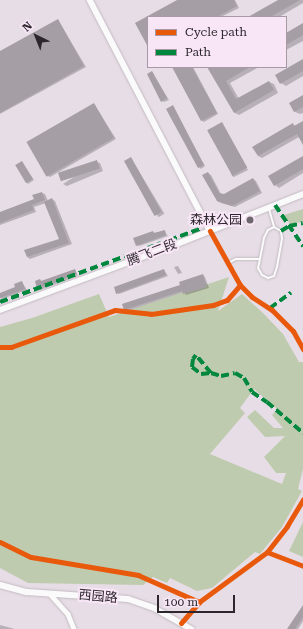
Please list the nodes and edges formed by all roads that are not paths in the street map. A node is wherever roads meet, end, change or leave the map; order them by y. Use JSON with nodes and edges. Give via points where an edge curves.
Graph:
{"nodes":[{"id":1,"x":90,"y":0,"type":"edge"},
{"id":2,"x":303,"y":194,"type":"edge"},
{"id":3,"x":268,"y":208,"type":"junction"},
{"id":4,"x":274,"y":227,"type":"junction"},
{"id":5,"x":210,"y":231,"type":"junction"},
{"id":6,"x":259,"y":259,"type":"junction"},
{"id":7,"x":228,"y":263,"type":"dead end"},
{"id":8,"x":0,"y":310,"type":"edge"},
{"id":9,"x":0,"y":585,"type":"edge"},
{"id":10,"x":50,"y":594,"type":"junction"},
{"id":11,"x":74,"y":629,"type":"edge"},
{"id":12,"x":191,"y":629,"type":"edge"}],
"edges":[{"from":1,"to":5,"type":"street"},
{"from":2,"to":3,"type":"street","name":"腾飞二段"},
{"from":3,"to":4,"type":"lane"},
{"from":3,"to":5,"type":"street","name":"腾飞二段"},
{"from":4,"to":6,"type":"lane","via":[[268,230],[264,238]]},
{"from":4,"to":6,"type":"lane","via":[[281,231],[282,239],[274,276],[262,276],[258,268]]},
{"from":5,"to":8,"type":"street","name":"腾飞二段"},
{"from":6,"to":7,"type":"lane","via":[[236,259]]},
{"from":9,"to":10,"type":"main road","name":"西园路","via":[[27,592]]},
{"from":10,"to":11,"type":"street","via":[[68,614]]},
{"from":10,"to":12,"type":"main road","name":"西园路","via":[[128,599],[154,608]]}]}
